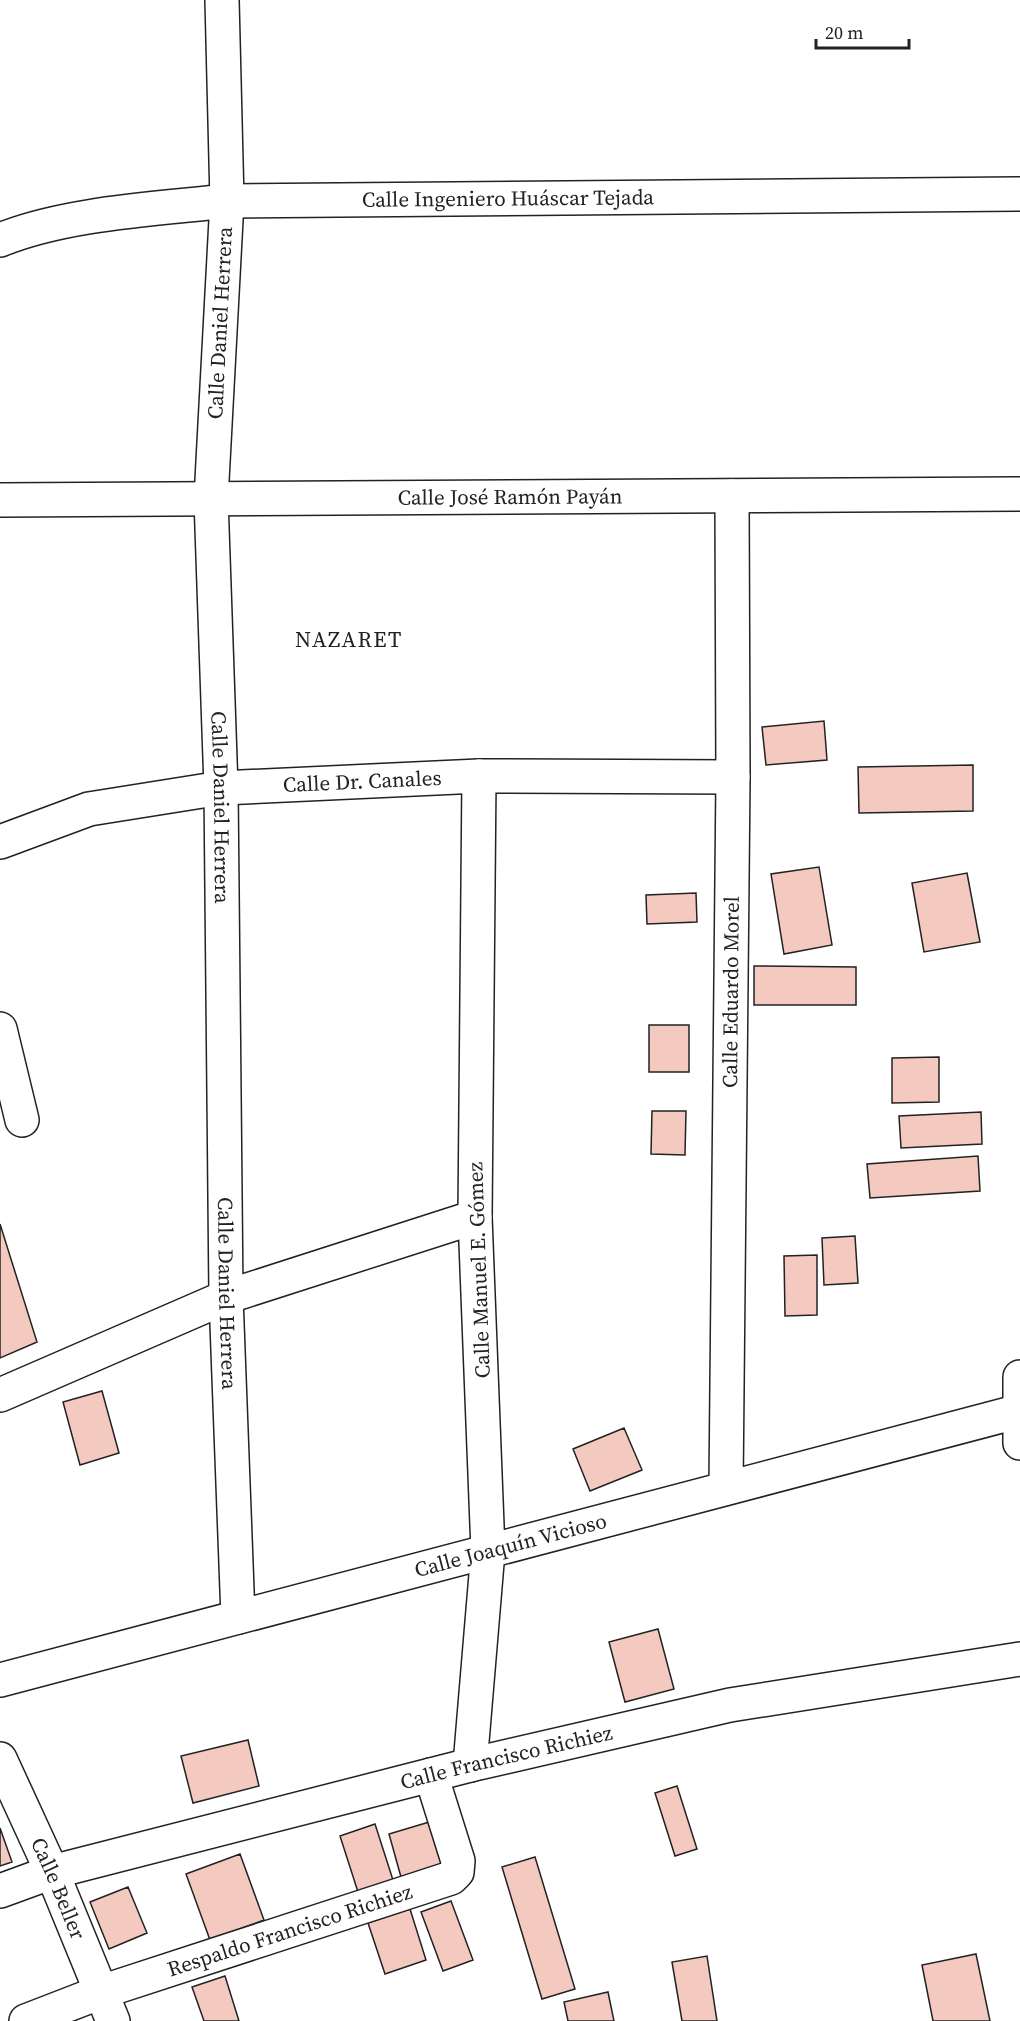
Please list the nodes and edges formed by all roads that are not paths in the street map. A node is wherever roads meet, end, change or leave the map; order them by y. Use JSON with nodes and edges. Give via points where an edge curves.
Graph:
{"nodes":[{"id":1,"x":222,"y":0,"type":"edge"},
{"id":2,"x":1020,"y":194,"type":"edge"},
{"id":3,"x":227,"y":201,"type":"junction"},
{"id":4,"x":0,"y":240,"type":"edge"},
{"id":5,"x":1020,"y":494,"type":"edge"},
{"id":6,"x":732,"y":496,"type":"junction"},
{"id":7,"x":211,"y":499,"type":"junction"},
{"id":8,"x":0,"y":500,"type":"edge"},
{"id":9,"x":479,"y":776,"type":"junction"},
{"id":10,"x":733,"y":777,"type":"junction"},
{"id":11,"x":221,"y":788,"type":"junction"},
{"id":12,"x":0,"y":842,"type":"edge"},
{"id":13,"x":0,"y":1029,"type":"edge"},
{"id":14,"x":22,"y":1120,"type":"dead end"},
{"id":15,"x":475,"y":1217,"type":"junction"},
{"id":16,"x":226,"y":1297,"type":"junction"},
{"id":17,"x":1020,"y":1377,"type":"edge"},
{"id":18,"x":0,"y":1395,"type":"edge"},
{"id":19,"x":1020,"y":1411,"type":"edge"},
{"id":20,"x":1020,"y":1443,"type":"edge"},
{"id":21,"x":726,"y":1488,"type":"junction"},
{"id":22,"x":489,"y":1551,"type":"junction"},
{"id":23,"x":238,"y":1617,"type":"junction"},
{"id":24,"x":1020,"y":1659,"type":"edge"},
{"id":25,"x":0,"y":1680,"type":"edge"},
{"id":26,"x":0,"y":1759,"type":"edge"},
{"id":27,"x":470,"y":1764,"type":"junction"},
{"id":28,"x":431,"y":1774,"type":"junction"},
{"id":29,"x":52,"y":1872,"type":"junction"},
{"id":30,"x":0,"y":1891,"type":"edge"},
{"id":31,"x":107,"y":2006,"type":"edge"},
{"id":32,"x":26,"y":2021,"type":"edge"}],
"edges":[{"from":1,"to":3,"type":"street","name":"Calle Daniel Herrera"},
{"from":2,"to":3,"type":"street","name":"Calle Ingeniero Huáscar Tejada"},
{"from":3,"to":4,"type":"street","name":"Calle Ingeniero Huáscar Tejada","via":[[24,230]]},
{"from":3,"to":7,"type":"street","name":"Calle Daniel Herrera"},
{"from":5,"to":6,"type":"street","name":"Calle José Ramón Payán"},
{"from":6,"to":7,"type":"street","name":"Calle José Ramón Payán"},
{"from":6,"to":10,"type":"street","name":"Calle Eduardo Morel"},
{"from":7,"to":8,"type":"street","name":"Calle José Ramón Payán"},
{"from":7,"to":11,"type":"street","name":"Calle Daniel Herrera"},
{"from":9,"to":10,"type":"street","name":"Calle Dr. Canales"},
{"from":9,"to":11,"type":"street","name":"Calle Dr. Canales"},
{"from":9,"to":15,"type":"street","name":"Calle Manuel E. Gómez"},
{"from":10,"to":21,"type":"street","name":"Calle Eduardo Morel"},
{"from":11,"to":12,"type":"street","name":"Calle Dr. Canales","via":[[89,809]]},
{"from":11,"to":16,"type":"street","name":"Calle Daniel Herrera"},
{"from":13,"to":14,"type":"street"},
{"from":15,"to":16,"type":"street"},
{"from":15,"to":22,"type":"street","name":"Calle Manuel E. Gómez"},
{"from":16,"to":18,"type":"street"},
{"from":16,"to":23,"type":"street","name":"Calle Daniel Herrera"},
{"from":17,"to":19,"type":"street"},
{"from":19,"to":20,"type":"street"},
{"from":19,"to":21,"type":"street","name":"Calle Joaquín Vicioso"},
{"from":21,"to":22,"type":"street","name":"Calle Joaquín Vicioso"},
{"from":22,"to":23,"type":"street","name":"Calle Joaquín Vicioso"},
{"from":22,"to":27,"type":"street","name":"Calle Manuel E. Gómez"},
{"from":23,"to":25,"type":"street","name":"Calle Joaquín Vicioso"},
{"from":24,"to":27,"type":"street","name":"Calle Francisco Richiez","via":[[730,1705]]},
{"from":26,"to":29,"type":"street","name":"Calle Beller"},
{"from":27,"to":28,"type":"street","name":"Calle Francisco Richiez"},
{"from":28,"to":29,"type":"street","name":"Calle Francisco Richiez"},
{"from":28,"to":31,"type":"street","name":"Respaldo Francisco Richiez","via":[[458,1861],[457,1872],[451,1878]]},
{"from":29,"to":30,"type":"street","name":"Calle Francisco Richiez"},
{"from":29,"to":31,"type":"street","name":"Calle Beller"},
{"from":31,"to":32,"type":"street","name":"Respaldo Francisco Richiez"}]}
